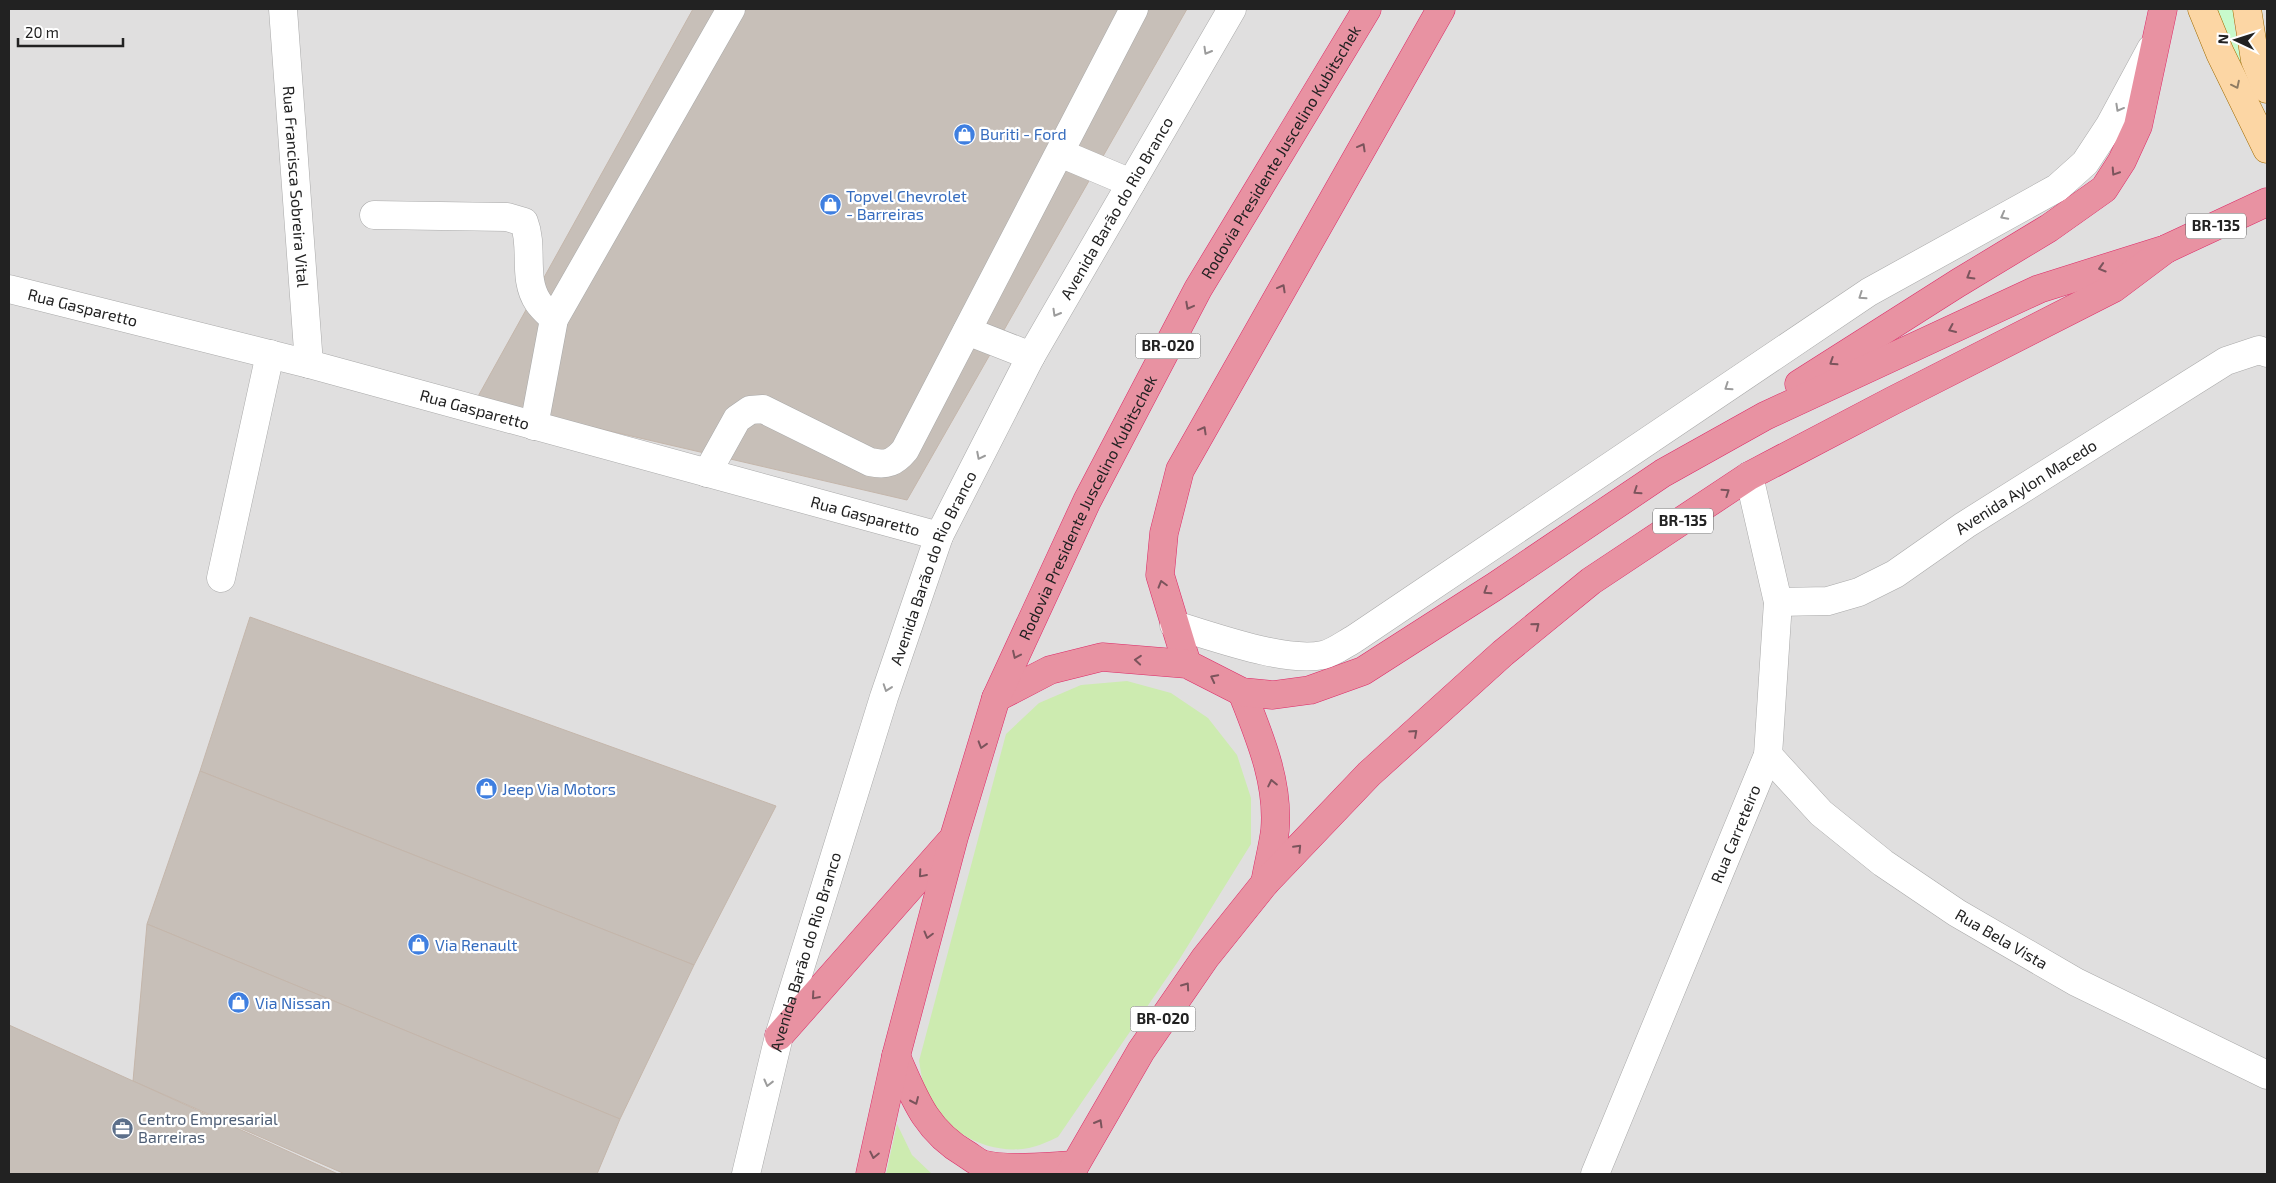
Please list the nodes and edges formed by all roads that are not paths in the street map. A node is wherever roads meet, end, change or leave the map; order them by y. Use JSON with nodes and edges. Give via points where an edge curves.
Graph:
{"nodes":[{"id":1,"x":283,"y":9,"type":"edge"},
{"id":2,"x":731,"y":9,"type":"edge"},
{"id":3,"x":1134,"y":9,"type":"edge"},
{"id":4,"x":1232,"y":9,"type":"edge"},
{"id":5,"x":1367,"y":9,"type":"edge"},
{"id":6,"x":1441,"y":9,"type":"edge"},
{"id":7,"x":2202,"y":9,"type":"edge"},
{"id":8,"x":2247,"y":9,"type":"edge"},
{"id":9,"x":2161,"y":22,"type":"edge"},
{"id":10,"x":2267,"y":89,"type":"edge"},
{"id":11,"x":2267,"y":149,"type":"edge"},
{"id":12,"x":1060,"y":153,"type":"junction"},
{"id":13,"x":1131,"y":184,"type":"junction"},
{"id":14,"x":2266,"y":202,"type":"edge"},
{"id":15,"x":374,"y":215,"type":"dead end"},
{"id":16,"x":2166,"y":249,"type":"junction"},
{"id":17,"x":9,"y":289,"type":"edge"},
{"id":18,"x":554,"y":319,"type":"junction"},
{"id":19,"x":967,"y":331,"type":"junction"},
{"id":20,"x":2267,"y":353,"type":"edge"},
{"id":21,"x":270,"y":354,"type":"junction"},
{"id":22,"x":1031,"y":356,"type":"junction"},
{"id":23,"x":310,"y":364,"type":"junction"},
{"id":24,"x":534,"y":426,"type":"junction"},
{"id":25,"x":707,"y":473,"type":"junction"},
{"id":26,"x":1663,"y":473,"type":"junction"},
{"id":27,"x":1749,"y":476,"type":"junction"},
{"id":28,"x":940,"y":536,"type":"junction"},
{"id":29,"x":221,"y":578,"type":"dead end"},
{"id":30,"x":1778,"y":602,"type":"junction"},
{"id":31,"x":1174,"y":625,"type":"junction"},
{"id":32,"x":1187,"y":664,"type":"junction"},
{"id":33,"x":1242,"y":692,"type":"junction"},
{"id":34,"x":996,"y":698,"type":"junction"},
{"id":35,"x":1768,"y":755,"type":"junction"},
{"id":36,"x":954,"y":837,"type":"junction"},
{"id":37,"x":1265,"y":883,"type":"junction"},
{"id":38,"x":779,"y":1036,"type":"junction"},
{"id":39,"x":896,"y":1056,"type":"junction"},
{"id":40,"x":2267,"y":1075,"type":"edge"},
{"id":41,"x":1073,"y":1170,"type":"edge"},
{"id":42,"x":746,"y":1174,"type":"edge"},
{"id":43,"x":870,"y":1174,"type":"edge"},
{"id":44,"x":1597,"y":1174,"type":"edge"}],
"edges":[{"from":1,"to":23,"type":"street","name":"Rua Francisca Sobreira Vital"},
{"from":2,"to":18,"type":"street"},
{"from":3,"to":12,"type":"street"},
{"from":4,"to":13,"type":"street","name":"Avenida Barão do Rio Branco","one_way":true},
{"from":5,"to":34,"type":"highway","name":"Rodovia Presidente Juscelino Kubitschek","number":"BR-020","one_way":true,"via":[[1198,289],[1087,501]]},
{"from":31,"to":6,"type":"highway","one_way":true,"via":[[1160,575],[1164,533],[1180,470]]},
{"from":7,"to":11,"type":"main road","one_way":true},
{"from":8,"to":10,"type":"main road","via":[[2254,60]]},
{"from":9,"to":26,"type":"highway","one_way":true,"via":[[2138,126],[2122,161],[2104,189],[2050,228],[1857,347]]},
{"from":9,"to":31,"type":"street","one_way":true,"via":[[2110,125],[2085,163],[2057,188],[1869,292],[1354,639],[1324,655],[1293,656]]},
{"from":12,"to":13,"type":"street"},
{"from":12,"to":19,"type":"street"},
{"from":13,"to":22,"type":"street","name":"Avenida Barão do Rio Branco","one_way":true},
{"from":14,"to":16,"type":"highway","number":"BR-135"},
{"from":15,"to":18,"type":"street","via":[[507,217],[524,222],[528,233],[530,284],[538,302]]},
{"from":16,"to":26,"type":"highway","number":"BR-135","one_way":true,"via":[[2102,267],[2031,293],[1765,416]]},
{"from":16,"to":27,"type":"highway","number":"BR-135","via":[[2114,288]]},
{"from":17,"to":21,"type":"street","name":"Rua Gasparetto"},
{"from":18,"to":24,"type":"street"},
{"from":19,"to":22,"type":"street"},
{"from":19,"to":25,"type":"street","via":[[906,450],[895,462],[881,465],[870,462],[763,409],[750,410],[737,419]]},
{"from":20,"to":30,"type":"street","name":"Avenida Aylon Macedo","via":[[2259,350],[2226,361],[1965,525],[1895,574],[1858,592],[1828,601]]},
{"from":21,"to":23,"type":"street","name":"Rua Gasparetto"},
{"from":21,"to":29,"type":"street"},
{"from":22,"to":28,"type":"street","name":"Avenida Barão do Rio Branco","one_way":true},
{"from":23,"to":24,"type":"street","name":"Rua Gasparetto"},
{"from":24,"to":25,"type":"street","name":"Rua Gasparetto"},
{"from":25,"to":28,"type":"street","name":"Rua Gasparetto"},
{"from":26,"to":33,"type":"highway","number":"BR-135","one_way":true,"via":[[1362,671],[1310,690],[1273,696]]},
{"from":27,"to":30,"type":"street","name":"Rua Carreteiro"},
{"from":37,"to":27,"type":"highway","number":"BR-135","one_way":true,"via":[[1369,774],[1503,653],[1591,581]]},
{"from":28,"to":38,"type":"street","name":"Avenida Barão do Rio Branco","one_way":true,"via":[[884,697]]},
{"from":30,"to":35,"type":"street","name":"Rua Carreteiro"},
{"from":31,"to":32,"type":"highway"},
{"from":33,"to":32,"type":"highway","one_way":true},
{"from":32,"to":34,"type":"highway","one_way":true,"via":[[1102,657],[1050,670]]},
{"from":37,"to":33,"type":"highway","number":"BR-020","one_way":true,"via":[[1275,829],[1274,786]]},
{"from":34,"to":36,"type":"highway","number":"BR-020","one_way":true},
{"from":35,"to":40,"type":"street","name":"Rua Bela Vista","via":[[1821,813],[1883,863],[1958,913],[2076,982]]},
{"from":35,"to":44,"type":"street","name":"Rua Carreteiro"},
{"from":36,"to":38,"type":"highway","one_way":true},
{"from":36,"to":39,"type":"highway","number":"BR-020","one_way":true},
{"from":41,"to":37,"type":"highway","number":"BR-020","one_way":true,"via":[[1141,1051],[1206,958]]},
{"from":38,"to":42,"type":"street","name":"Avenida Barão do Rio Branco","one_way":true},
{"from":39,"to":41,"type":"highway","one_way":true,"via":[[918,1108],[937,1133],[957,1149],[982,1164]]},
{"from":39,"to":43,"type":"highway","number":"BR-020","one_way":true}]}
